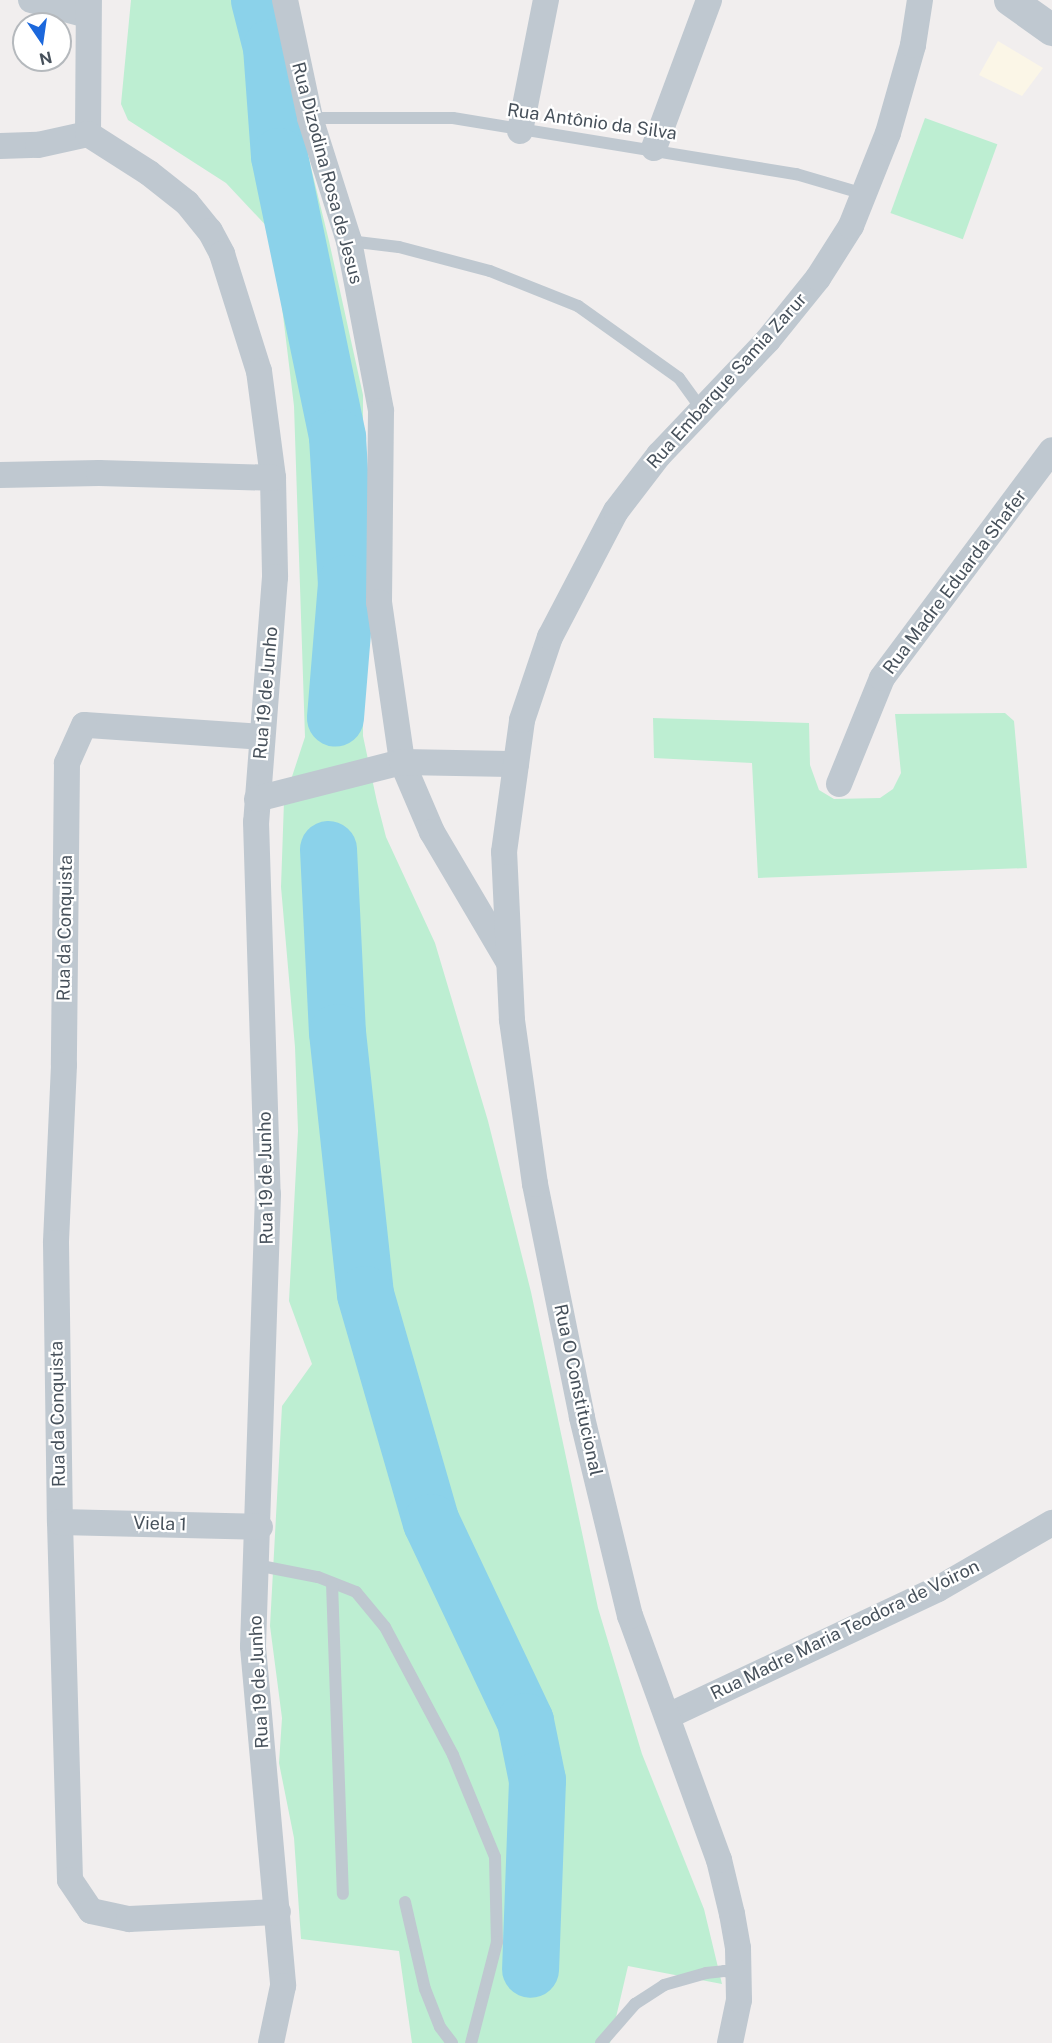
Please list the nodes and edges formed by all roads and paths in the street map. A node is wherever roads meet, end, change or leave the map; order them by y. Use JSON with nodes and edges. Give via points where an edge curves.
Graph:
{"nodes":[{"id":1,"x":31,"y":0,"type":"edge"},
{"id":2,"x":285,"y":0,"type":"edge"},
{"id":3,"x":546,"y":0,"type":"edge"},
{"id":4,"x":709,"y":0,"type":"edge"},
{"id":5,"x":920,"y":0,"type":"edge"},
{"id":6,"x":1010,"y":0,"type":"edge"},
{"id":7,"x":88,"y":7,"type":"edge"},
{"id":8,"x":1052,"y":30,"type":"edge"},
{"id":9,"x":310,"y":118,"type":"junction"},
{"id":10,"x":520,"y":131,"type":"junction"},
{"id":11,"x":88,"y":134,"type":"junction"},
{"id":12,"x":0,"y":146,"type":"edge"},
{"id":13,"x":654,"y":148,"type":"junction"},
{"id":14,"x":864,"y":194,"type":"junction"},
{"id":15,"x":349,"y":241,"type":"junction"},
{"id":16,"x":703,"y":411,"type":"junction"},
{"id":17,"x":1052,"y":450,"type":"edge"},
{"id":18,"x":0,"y":475,"type":"edge"},
{"id":19,"x":273,"y":478,"type":"junction"},
{"id":20,"x":522,"y":720,"type":"joint"},
{"id":21,"x":261,"y":737,"type":"junction"},
{"id":22,"x":402,"y":762,"type":"junction"},
{"id":23,"x":516,"y":764,"type":"junction"},
{"id":24,"x":838,"y":784,"type":"dead end"},
{"id":25,"x":258,"y":799,"type":"junction"},
{"id":26,"x":509,"y":964,"type":"junction"},
{"id":27,"x":60,"y":1522,"type":"junction"},
{"id":28,"x":1052,"y":1524,"type":"edge"},
{"id":29,"x":260,"y":1527,"type":"junction"},
{"id":30,"x":256,"y":1565,"type":"junction"},
{"id":31,"x":332,"y":1583,"type":"junction"},
{"id":32,"x":668,"y":1716,"type":"junction"},
{"id":33,"x":343,"y":1894,"type":"dead end"},
{"id":34,"x":405,"y":1902,"type":"dead end"},
{"id":35,"x":278,"y":1912,"type":"junction"},
{"id":36,"x":738,"y":1974,"type":"junction"},
{"id":37,"x":271,"y":2043,"type":"edge"},
{"id":38,"x":452,"y":2043,"type":"edge"},
{"id":39,"x":471,"y":2043,"type":"edge"},
{"id":40,"x":601,"y":2043,"type":"edge"},
{"id":41,"x":730,"y":2043,"type":"edge"}],
"edges":[{"from":1,"to":7,"type":"street"},
{"from":2,"to":9,"type":"street","name":"Rua Dizodina Rosa de Jesus"},
{"from":3,"to":10,"type":"street"},
{"from":4,"to":13,"type":"street"},
{"from":5,"to":14,"type":"street","name":"Rua Embarque Samia Zarur","via":[[913,45],[888,133]]},
{"from":6,"to":8,"type":"street"},
{"from":7,"to":11,"type":"street"},
{"from":9,"to":10,"type":"lane","name":"Rua Antônio da Silva","via":[[453,118]]},
{"from":9,"to":15,"type":"street","name":"Rua Dizodina Rosa de Jesus"},
{"from":10,"to":13,"type":"lane","name":"Rua Antônio da Silva"},
{"from":11,"to":12,"type":"street","via":[[38,144]]},
{"from":11,"to":19,"type":"street","name":"Rua 19 de Junho","via":[[187,203],[210,231],[234,282],[259,370]]},
{"from":13,"to":14,"type":"lane","name":"Rua Antônio da Silva","via":[[796,174]]},
{"from":14,"to":16,"type":"street","name":"Rua Embarque Samia Zarur","via":[[851,226],[818,278]]},
{"from":15,"to":16,"type":"lane","via":[[399,247],[490,271],[578,306],[679,378]]},
{"from":15,"to":22,"type":"street","name":"Rua Dizodina Rosa de Jesus","via":[[381,411],[380,602]]},
{"from":16,"to":20,"type":"street","name":"Rua Embarque Samia Zarur","via":[[659,455],[616,511],[550,637]]},
{"from":17,"to":24,"type":"street","name":"Rua Madre Eduarda Shafer","via":[[882,678]]},
{"from":18,"to":19,"type":"street","via":[[99,473]]},
{"from":19,"to":21,"type":"street","name":"Rua 19 de Junho","via":[[275,578]]},
{"from":20,"to":23,"type":"street","name":"Rua O Constitucional"},
{"from":21,"to":25,"type":"street","name":"Rua 19 de Junho"},
{"from":21,"to":27,"type":"street","name":"Rua da Conquista","via":[[84,725],[67,763],[64,1065],[56,1243]]},
{"from":22,"to":23,"type":"street"},
{"from":22,"to":25,"type":"street"},
{"from":22,"to":26,"type":"street","name":"Rua Dizodina Rosa de Jesus","via":[[432,832]]},
{"from":23,"to":26,"type":"street","name":"Rua O Constitucional","via":[[504,852]]},
{"from":25,"to":29,"type":"street","name":"Rua 19 de Junho","via":[[256,903],[268,1194]]},
{"from":26,"to":32,"type":"street","name":"Rua O Constitucional","via":[[512,1020],[535,1184],[582,1417],[630,1616]]},
{"from":27,"to":29,"type":"street","name":"Viela 1"},
{"from":27,"to":35,"type":"street","name":"Rua da Conquista","via":[[70,1880],[91,1911],[129,1919]]},
{"from":28,"to":32,"type":"street","name":"Rua Madre Maria Teodora de Voiron","via":[[938,1589]]},
{"from":29,"to":30,"type":"street","name":"Rua 19 de Junho"},
{"from":30,"to":31,"type":"lane"},
{"from":30,"to":35,"type":"street","name":"Rua 19 de Junho","via":[[253,1647]]},
{"from":31,"to":33,"type":"lane"},
{"from":31,"to":39,"type":"lane","via":[[356,1592],[386,1627],[453,1755],[495,1857],[497,1942]]},
{"from":32,"to":36,"type":"street","name":"Rua O Constitucional","via":[[719,1860],[738,1948]]},
{"from":34,"to":38,"type":"lane","via":[[425,1989],[440,2027]]},
{"from":35,"to":37,"type":"street","name":"Rua 19 de Junho","via":[[283,1986]]},
{"from":36,"to":40,"type":"lane","via":[[706,1973],[664,1985],[635,2004]]},
{"from":36,"to":41,"type":"street","name":"Rua O Constitucional","via":[[739,2000]]}]}
